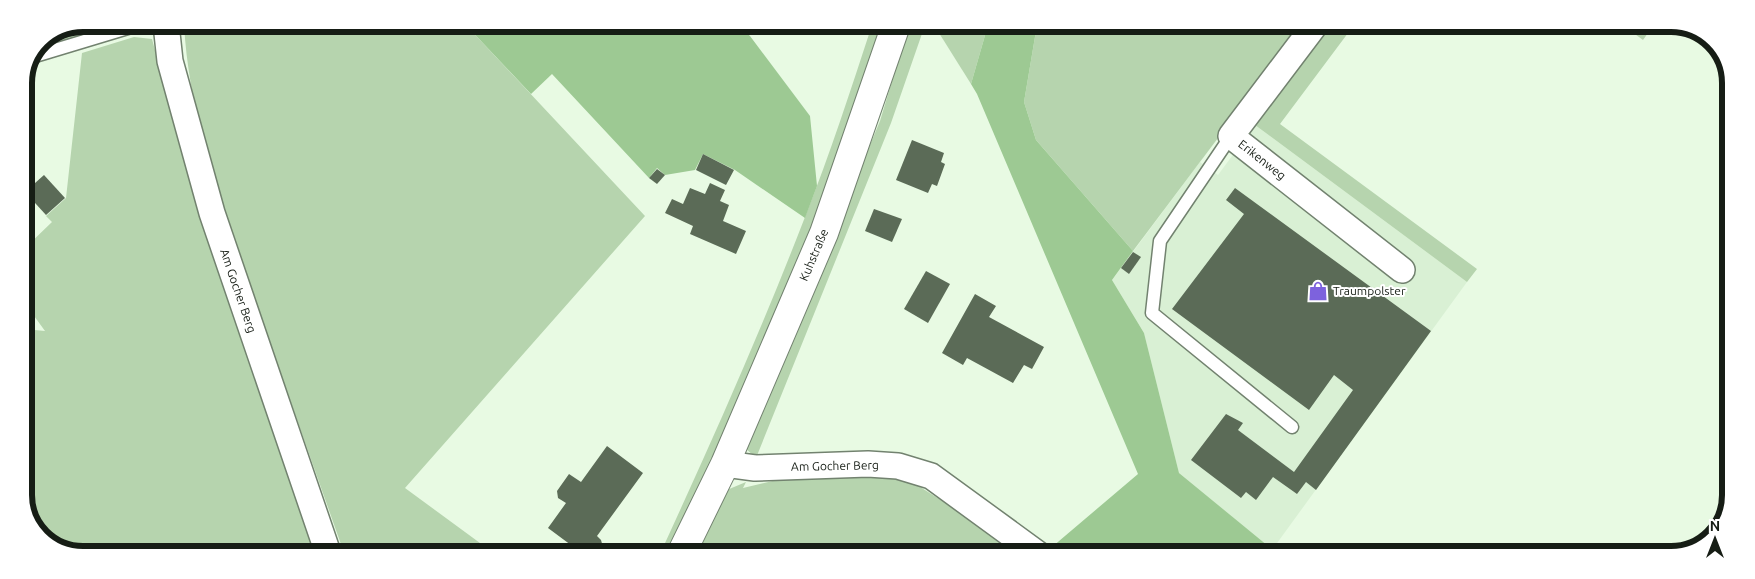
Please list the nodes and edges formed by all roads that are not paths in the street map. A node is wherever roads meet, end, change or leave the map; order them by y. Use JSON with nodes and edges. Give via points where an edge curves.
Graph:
{"nodes":[{"id":1,"x":114,"y":32,"type":"edge"},
{"id":2,"x":167,"y":32,"type":"edge"},
{"id":3,"x":894,"y":32,"type":"edge"},
{"id":4,"x":1310,"y":32,"type":"edge"},
{"id":5,"x":42,"y":54,"type":"edge"},
{"id":6,"x":1231,"y":136,"type":"junction"},
{"id":7,"x":1402,"y":270,"type":"dead end"},
{"id":8,"x":1292,"y":427,"type":"dead end"},
{"id":9,"x":721,"y":472,"type":"junction"},
{"id":10,"x":325,"y":546,"type":"edge"},
{"id":11,"x":684,"y":546,"type":"edge"},
{"id":12,"x":1027,"y":546,"type":"edge"}],
"edges":[{"from":1,"to":5,"type":"lane"},
{"from":2,"to":10,"type":"street","name":"Am Gocher Berg","via":[[170,62],[212,213]]},
{"from":3,"to":9,"type":"street","name":"Kuhstraße","via":[[824,233]]},
{"from":4,"to":6,"type":"street","name":"Erikenweg"},
{"from":6,"to":7,"type":"street","name":"Erikenweg"},
{"from":6,"to":8,"type":"lane","via":[[1160,241],[1152,313]]},
{"from":9,"to":11,"type":"street","name":"Kuhstraße"},
{"from":9,"to":12,"type":"street","name":"Am Gocher Berg","via":[[868,464],[898,466],[931,476]]}]}
